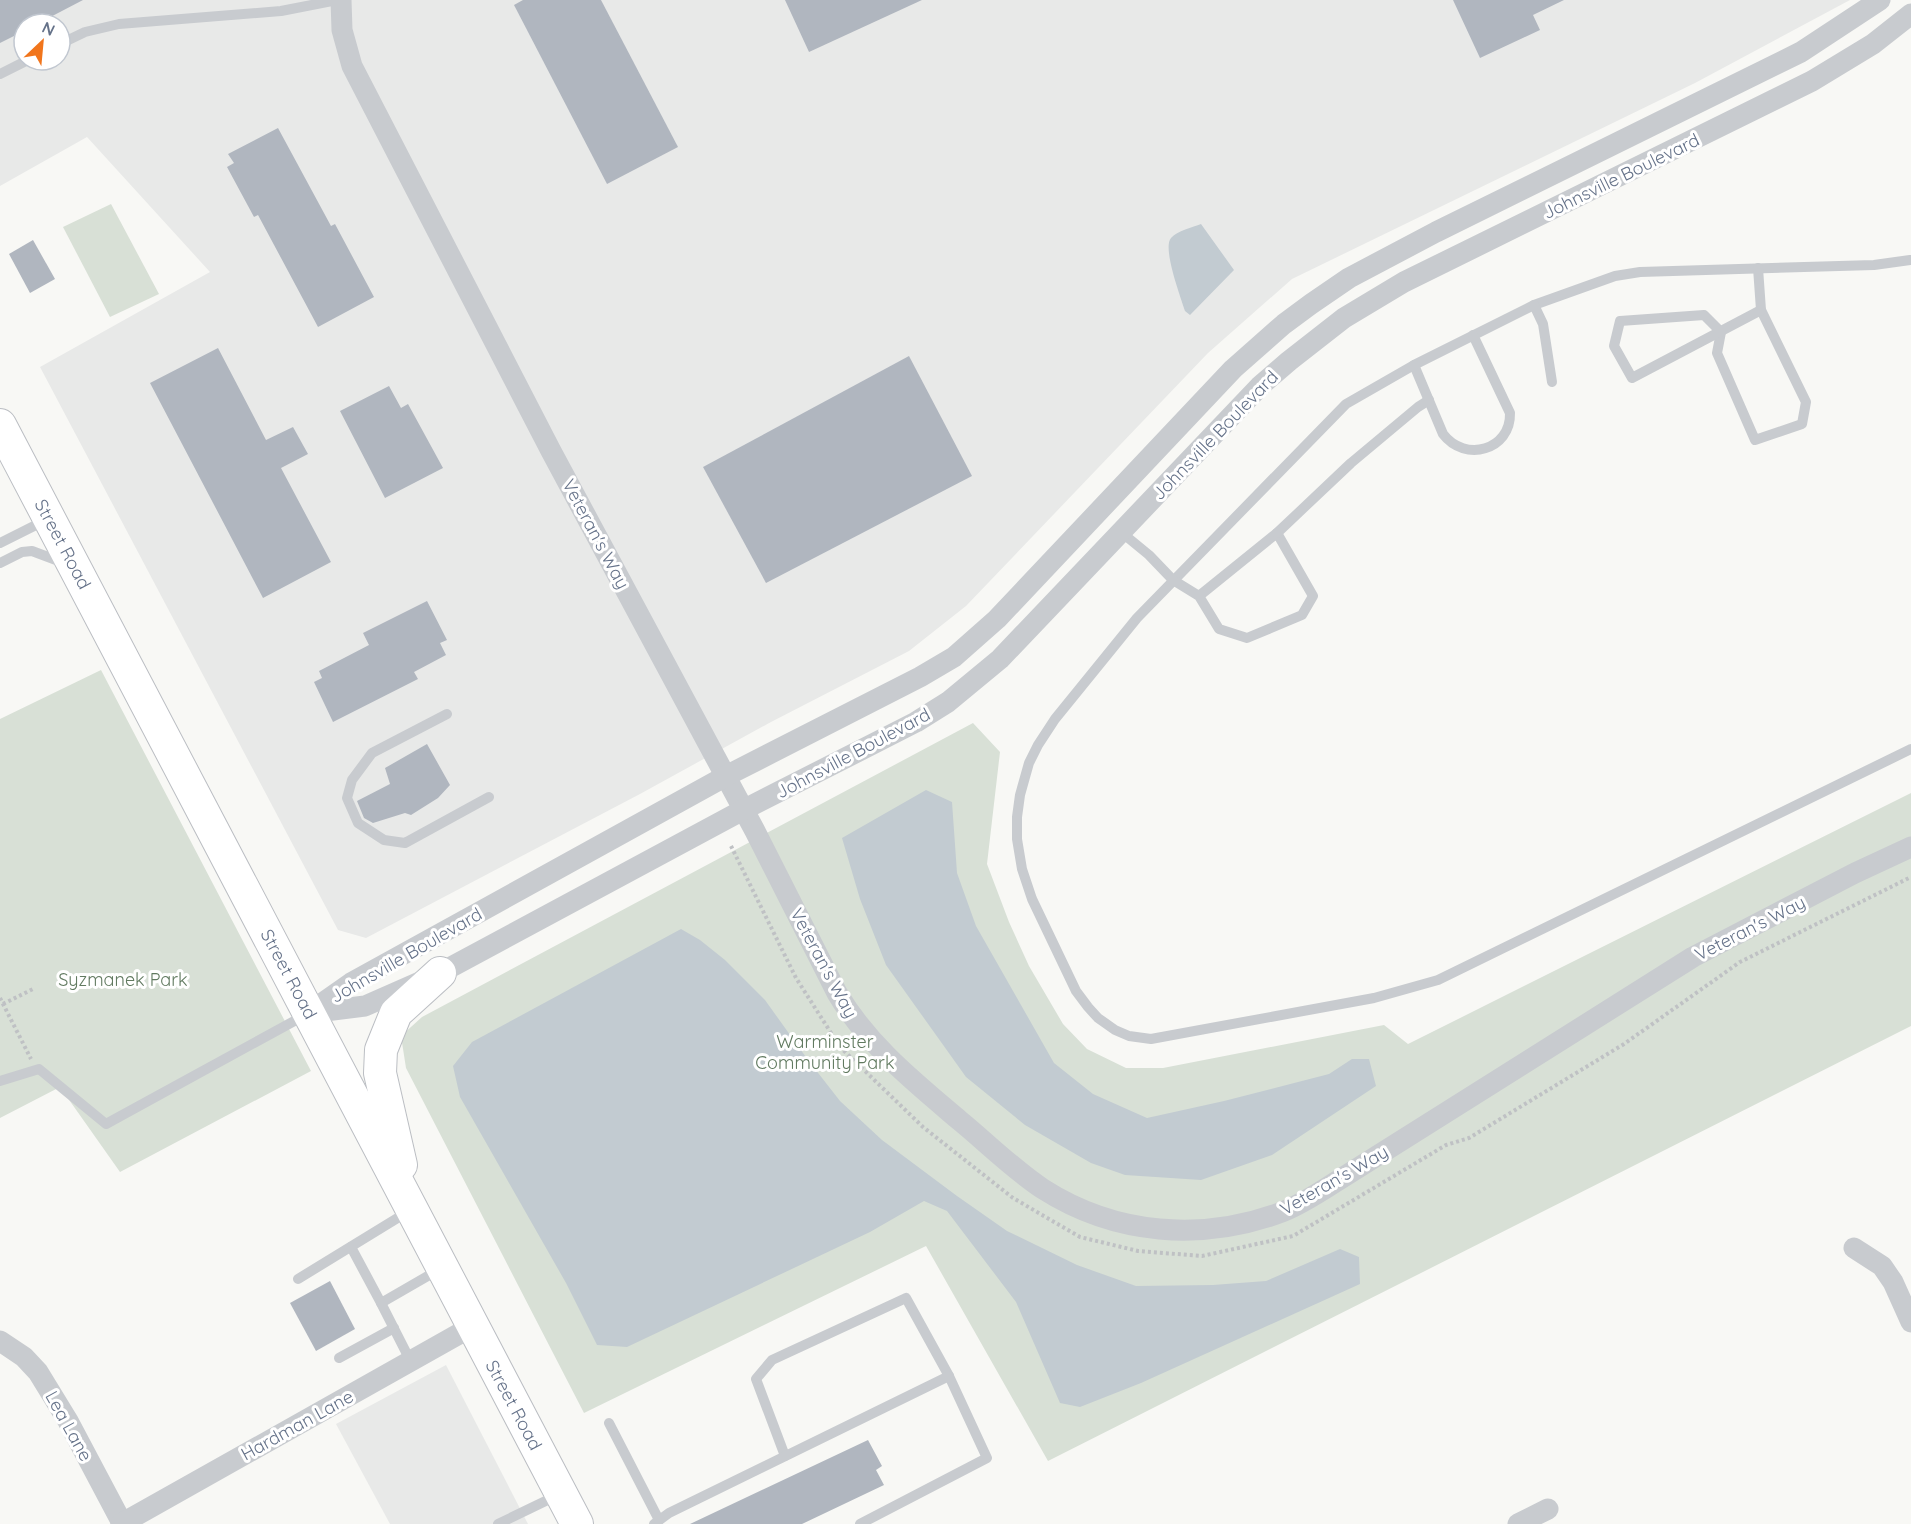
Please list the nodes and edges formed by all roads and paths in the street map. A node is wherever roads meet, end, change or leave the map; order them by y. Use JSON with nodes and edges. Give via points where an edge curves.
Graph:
{"nodes":[{"id":1,"x":339,"y":0,"type":"edge"},
{"id":2,"x":1880,"y":0,"type":"edge"},
{"id":3,"x":1911,"y":14,"type":"edge"},
{"id":4,"x":72,"y":38,"type":"edge"},
{"id":5,"x":1911,"y":260,"type":"edge"},
{"id":6,"x":1911,"y":267,"type":"edge"},
{"id":7,"x":1758,"y":268,"type":"junction"},
{"id":8,"x":1534,"y":305,"type":"junction"},
{"id":9,"x":1761,"y":310,"type":"junction"},
{"id":10,"x":1721,"y":332,"type":"junction"},
{"id":11,"x":1473,"y":335,"type":"junction"},
{"id":12,"x":1414,"y":364,"type":"junction"},
{"id":13,"x":1552,"y":382,"type":"dead end"},
{"id":14,"x":1429,"y":400,"type":"junction"},
{"id":15,"x":0,"y":425,"type":"edge"},
{"id":16,"x":49,"y":518,"type":"junction"},
{"id":17,"x":1121,"y":532,"type":"junction"},
{"id":18,"x":1277,"y":533,"type":"junction"},
{"id":19,"x":0,"y":543,"type":"edge"},
{"id":20,"x":0,"y":563,"type":"edge"},
{"id":21,"x":75,"y":567,"type":"junction"},
{"id":22,"x":1173,"y":580,"type":"junction"},
{"id":23,"x":1199,"y":596,"type":"junction"},
{"id":24,"x":447,"y":714,"type":"dead end"},
{"id":25,"x":1911,"y":749,"type":"edge"},
{"id":26,"x":726,"y":776,"type":"junction"},
{"id":27,"x":489,"y":797,"type":"dead end"},
{"id":28,"x":743,"y":810,"type":"junction"},
{"id":29,"x":730,"y":846,"type":"dead end"},
{"id":30,"x":1911,"y":847,"type":"edge"},
{"id":31,"x":1911,"y":877,"type":"edge"},
{"id":32,"x":440,"y":973,"type":"junction"},
{"id":33,"x":33,"y":989,"type":"dead end"},
{"id":34,"x":0,"y":998,"type":"edge"},
{"id":35,"x":3,"y":1004,"type":"junction"},
{"id":36,"x":309,"y":1013,"type":"junction"},
{"id":37,"x":37,"y":1069,"type":"junction"},
{"id":38,"x":0,"y":1081,"type":"edge"},
{"id":39,"x":412,"y":1209,"type":"junction"},
{"id":40,"x":351,"y":1246,"type":"junction"},
{"id":41,"x":1854,"y":1248,"type":"dead end"},
{"id":42,"x":442,"y":1268,"type":"junction"},
{"id":43,"x":298,"y":1279,"type":"dead end"},
{"id":44,"x":381,"y":1303,"type":"junction"},
{"id":45,"x":1911,"y":1322,"type":"edge"},
{"id":46,"x":473,"y":1326,"type":"junction"},
{"id":47,"x":394,"y":1328,"type":"junction"},
{"id":48,"x":0,"y":1341,"type":"edge"},
{"id":49,"x":339,"y":1358,"type":"dead end"},
{"id":50,"x":411,"y":1362,"type":"junction"},
{"id":51,"x":949,"y":1376,"type":"junction"},
{"id":52,"x":609,"y":1423,"type":"dead end"},
{"id":53,"x":785,"y":1456,"type":"junction"},
{"id":54,"x":561,"y":1493,"type":"junction"},
{"id":55,"x":1548,"y":1509,"type":"dead end"},
{"id":56,"x":657,"y":1522,"type":"edge"},
{"id":57,"x":122,"y":1524,"type":"edge"},
{"id":58,"x":498,"y":1524,"type":"edge"},
{"id":59,"x":577,"y":1524,"type":"edge"},
{"id":60,"x":860,"y":1524,"type":"edge"},
{"id":61,"x":1518,"y":1524,"type":"edge"}],
"edges":[{"from":1,"to":4,"type":"lane","via":[[281,11],[119,24]]},
{"from":1,"to":26,"type":"street","name":"Veteran's Way","via":[[352,66],[551,451]]},
{"from":2,"to":26,"type":"street","name":"Johnsville Boulevard","via":[[1801,52],[1436,231],[1349,278],[1284,324],[1233,369],[997,619],[954,657]]},
{"from":3,"to":17,"type":"street","name":"Johnsville Boulevard","via":[[1873,44],[1812,81],[1404,282],[1344,318],[1260,386]]},
{"from":5,"to":6,"type":"lane"},
{"from":5,"to":7,"type":"lane","via":[[1874,265]]},
{"from":7,"to":8,"type":"lane","via":[[1615,276]]},
{"from":7,"to":9,"type":"lane"},
{"from":8,"to":11,"type":"lane"},
{"from":8,"to":13,"type":"lane","via":[[1543,324]]},
{"from":9,"to":10,"type":"lane"},
{"from":9,"to":10,"type":"lane","via":[[1806,402],[1802,424],[1755,440],[1717,353]]},
{"from":10,"to":10,"type":"lane","via":[[1704,315],[1620,321],[1614,346],[1632,378]]},
{"from":11,"to":12,"type":"lane"},
{"from":11,"to":14,"type":"lane","via":[[1510,413],[1504,435],[1492,446],[1478,451],[1460,448],[1443,434]]},
{"from":12,"to":14,"type":"lane"},
{"from":12,"to":22,"type":"lane","via":[[1346,404]]},
{"from":14,"to":18,"type":"lane","via":[[1351,463]]},
{"from":15,"to":16,"type":"main road","name":"Street Road"},
{"from":16,"to":19,"type":"lane"},
{"from":16,"to":21,"type":"main road","name":"Street Road"},
{"from":17,"to":22,"type":"lane"},
{"from":17,"to":28,"type":"street","name":"Johnsville Boulevard","via":[[1000,659],[948,702]]},
{"from":18,"to":23,"type":"lane"},
{"from":18,"to":23,"type":"lane","via":[[1313,596],[1302,615],[1247,638],[1219,629]]},
{"from":20,"to":21,"type":"lane","via":[[32,551]]},
{"from":21,"to":36,"type":"main road","name":"Street Road"},
{"from":22,"to":23,"type":"lane"},
{"from":22,"to":25,"type":"lane","via":[[1055,719],[1029,764],[1017,817],[1022,869],[1076,991],[1098,1018],[1130,1036],[1151,1039],[1192,1032],[1374,998],[1438,980]]},
{"from":24,"to":27,"type":"lane","via":[[372,753],[352,780],[347,798],[358,823],[384,840],[405,843]]},
{"from":26,"to":28,"type":"street","name":"Veteran's Way"},
{"from":26,"to":36,"type":"street","name":"Johnsville Boulevard","via":[[351,983]]},
{"from":28,"to":30,"type":"street","name":"Veteran's Way","via":[[837,993],[851,1016],[890,1060],[1053,1195],[1100,1218],[1149,1229],[1183,1231],[1254,1221],[1309,1199],[1693,957]]},
{"from":28,"to":32,"type":"street","name":"Johnsville Boulevard"},
{"from":29,"to":31,"type":"path","via":[[796,978],[840,1047],[923,1126],[1013,1198],[1080,1237],[1138,1251],[1202,1256],[1293,1236],[1446,1145],[1469,1138],[1624,1044],[1740,962]]},
{"from":32,"to":36,"type":"street","name":"Johnsville Boulevard","via":[[365,1006]]},
{"from":32,"to":39,"type":"main road","via":[[396,1013],[381,1050],[380,1073]]},
{"from":33,"to":35,"type":"path"},
{"from":34,"to":35,"type":"path"},
{"from":35,"to":37,"type":"path"},
{"from":36,"to":37,"type":"lane","via":[[106,1124]]},
{"from":36,"to":39,"type":"main road","name":"Street Road"},
{"from":37,"to":38,"type":"lane"},
{"from":39,"to":40,"type":"lane"},
{"from":39,"to":42,"type":"main road","name":"Street Road"},
{"from":40,"to":43,"type":"lane"},
{"from":40,"to":44,"type":"lane"},
{"from":41,"to":45,"type":"street","via":[[1882,1266]]},
{"from":42,"to":44,"type":"lane"},
{"from":42,"to":46,"type":"main road","name":"Street Road"},
{"from":44,"to":47,"type":"lane"},
{"from":46,"to":50,"type":"street","name":"Hardman Lane"},
{"from":46,"to":54,"type":"main road","name":"Street Road"},
{"from":47,"to":49,"type":"lane"},
{"from":47,"to":50,"type":"lane"},
{"from":48,"to":57,"type":"street","name":"Lea Lane","via":[[38,1372]]},
{"from":50,"to":57,"type":"street","name":"Hardman Lane"},
{"from":51,"to":53,"type":"lane"},
{"from":51,"to":53,"type":"lane","via":[[906,1298],[772,1360],[756,1379]]},
{"from":51,"to":60,"type":"lane","via":[[987,1458]]},
{"from":52,"to":56,"type":"lane"},
{"from":53,"to":56,"type":"lane"},
{"from":54,"to":58,"type":"lane"},
{"from":54,"to":59,"type":"main road","name":"Street Road"},
{"from":55,"to":61,"type":"street"}]}
